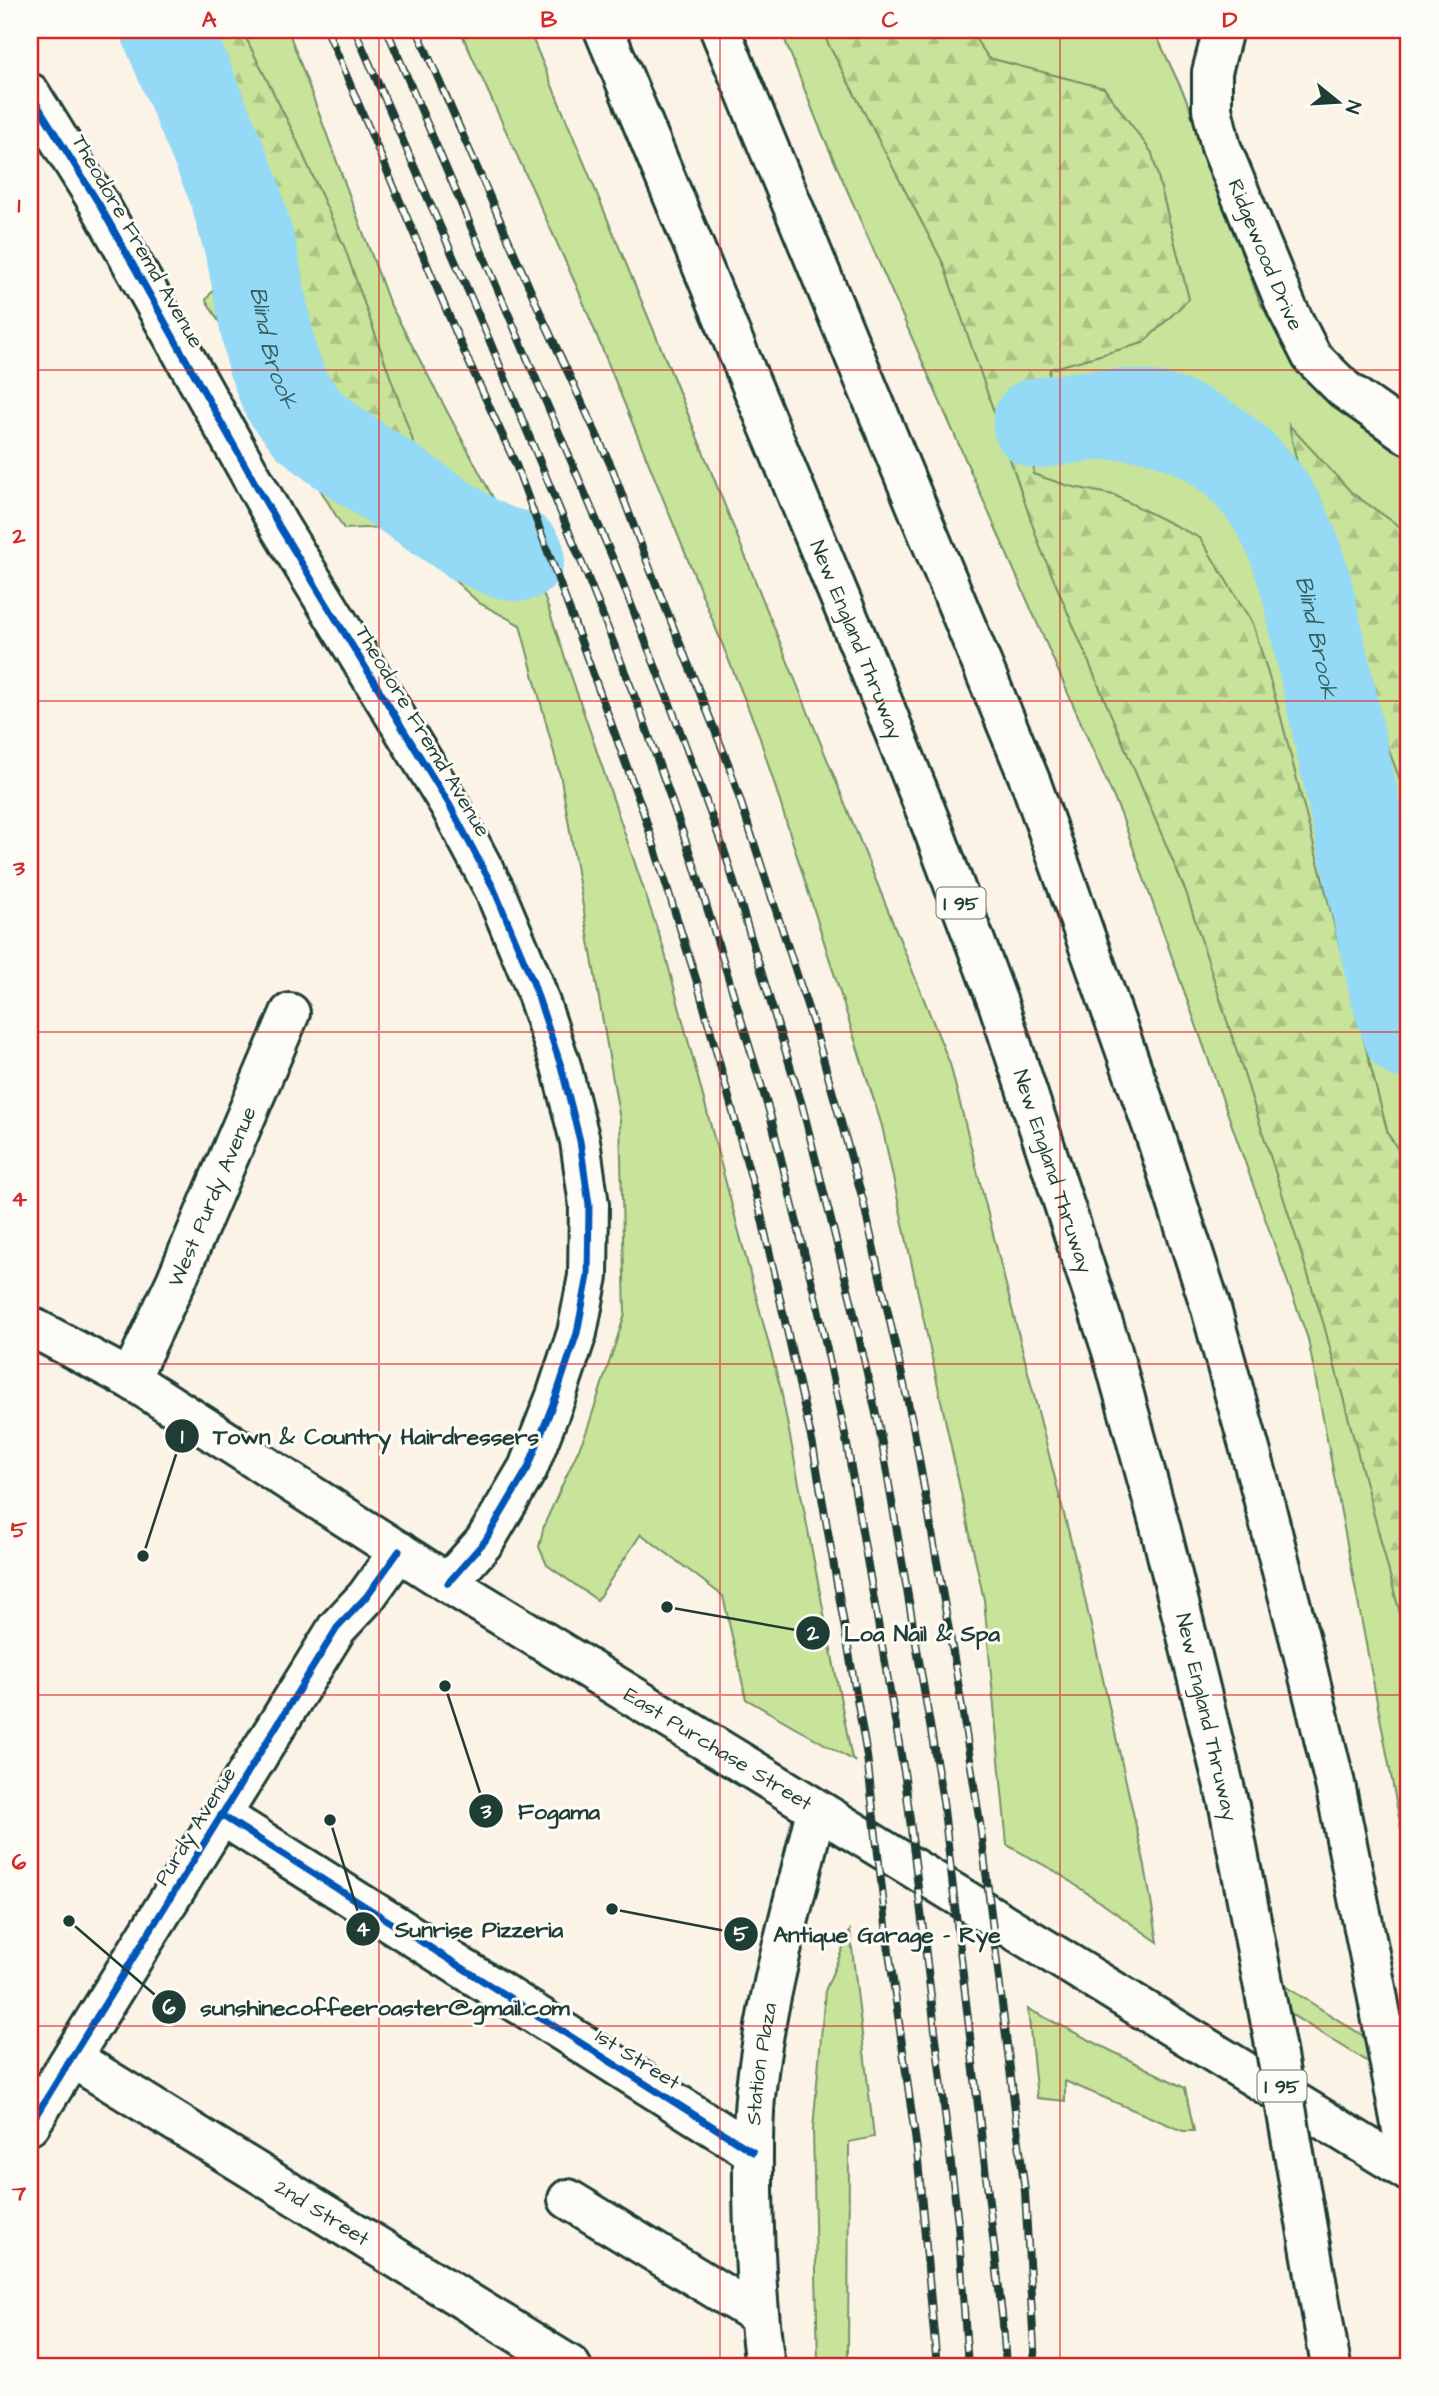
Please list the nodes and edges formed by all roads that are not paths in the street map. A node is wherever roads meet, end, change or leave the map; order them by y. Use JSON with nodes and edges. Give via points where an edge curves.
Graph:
{"nodes":[{"id":1,"x":604,"y":30,"type":"edge"},
{"id":2,"x":720,"y":30,"type":"edge"},
{"id":3,"x":1223,"y":30,"type":"edge"},
{"id":4,"x":30,"y":93,"type":"edge"},
{"id":5,"x":1409,"y":435,"type":"edge"},
{"id":6,"x":290,"y":1013,"type":"dead end"},
{"id":7,"x":30,"y":1326,"type":"edge"},
{"id":8,"x":130,"y":1379,"type":"junction"},
{"id":9,"x":398,"y":1551,"type":"junction"},
{"id":10,"x":448,"y":1583,"type":"junction"},
{"id":11,"x":816,"y":1810,"type":"junction"},
{"id":12,"x":221,"y":1815,"type":"junction"},
{"id":13,"x":72,"y":2058,"type":"junction"},
{"id":14,"x":30,"y":2125,"type":"edge"},
{"id":15,"x":753,"y":2152,"type":"junction"},
{"id":16,"x":1409,"y":2170,"type":"edge"},
{"id":17,"x":568,"y":2199,"type":"dead end"},
{"id":18,"x":758,"y":2315,"type":"junction"},
{"id":19,"x":571,"y":2366,"type":"edge"},
{"id":20,"x":765,"y":2366,"type":"edge"},
{"id":21,"x":1331,"y":2366,"type":"edge"}],
"edges":[{"from":1,"to":21,"type":"main road","name":"New England Thruway","number":"I 95","bridge":true,"via":[[933,829],[998,1003],[1112,1350],[1164,1538],[1229,1806]]},
{"from":2,"to":16,"type":"main road","via":[[1031,783],[1154,1131],[1210,1305],[1335,1784]]},
{"from":3,"to":5,"type":"main road","name":"Ridgewood Drive","via":[[1212,72],[1212,109],[1221,147],[1287,308],[1312,357],[1344,389]]},
{"from":4,"to":10,"type":"main road","name":"Theodore Fremd Avenue","via":[[99,204],[279,526],[449,804],[494,890],[533,982],[561,1066],[580,1141],[589,1205],[588,1276],[577,1334],[528,1468],[485,1541]]},
{"from":6,"to":8,"type":"main road","name":"West Purdy Avenue"},
{"from":7,"to":8,"type":"main road","name":"East Purchase Street"},
{"from":8,"to":9,"type":"main road","name":"East Purchase Street"},
{"from":9,"to":10,"type":"main road","name":"East Purchase Street"},
{"from":9,"to":12,"type":"main road","name":"Purdy Avenue","via":[[337,1628]]},
{"from":10,"to":11,"type":"main road","name":"East Purchase Street"},
{"from":11,"to":15,"type":"main road","name":"Station Plaza","via":[[771,1998],[757,2081]]},
{"from":11,"to":16,"type":"main road","name":"East Purchase Street"},
{"from":12,"to":13,"type":"main road","name":"Purdy Avenue"},
{"from":12,"to":15,"type":"main road","name":"1st Street"},
{"from":13,"to":14,"type":"main road","name":"Purdy Avenue"},
{"from":13,"to":19,"type":"main road","name":"2nd Street"},
{"from":15,"to":18,"type":"main road","name":"Station Plaza"},
{"from":17,"to":18,"type":"main road"},
{"from":18,"to":20,"type":"main road","name":"Station Plaza"}]}
